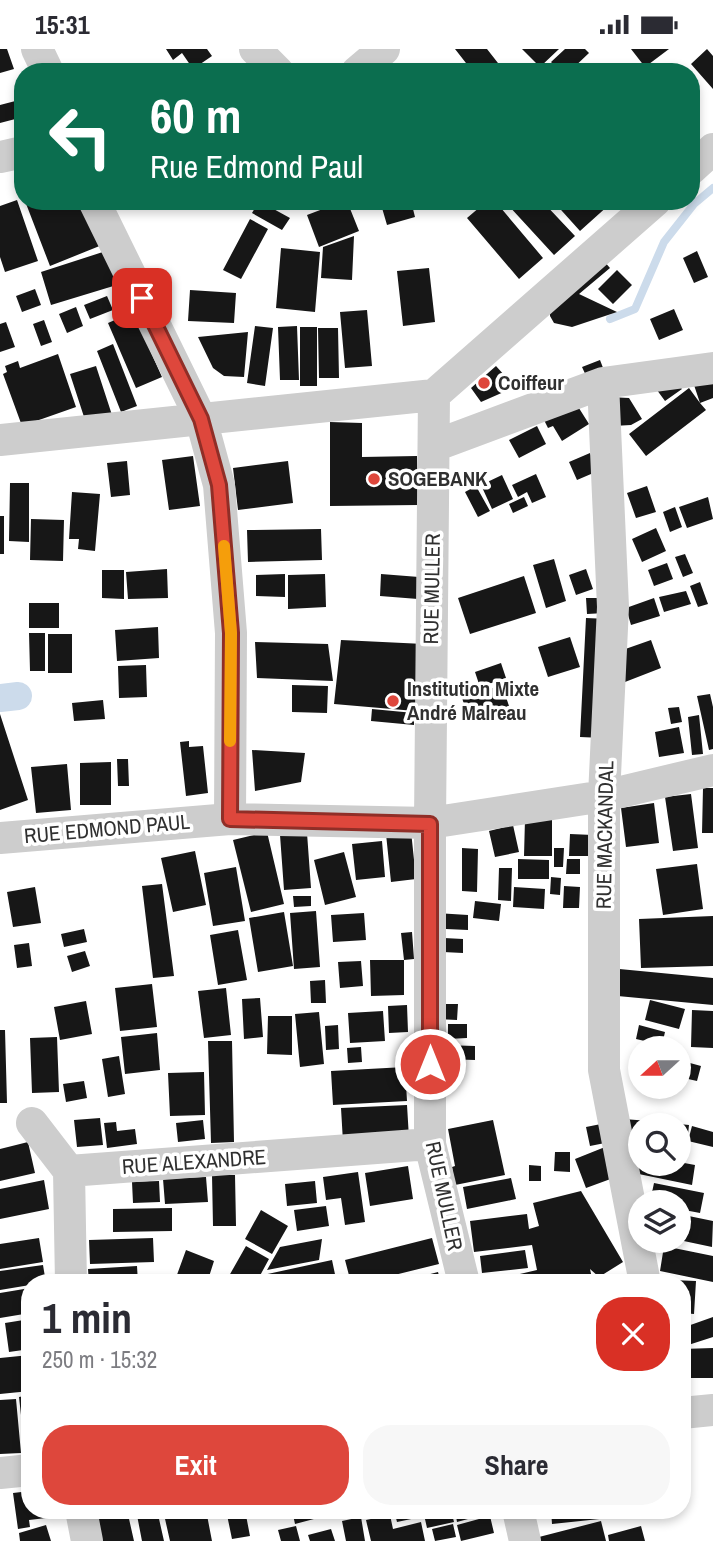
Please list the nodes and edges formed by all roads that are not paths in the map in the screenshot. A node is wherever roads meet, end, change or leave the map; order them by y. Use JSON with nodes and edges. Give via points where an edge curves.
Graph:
{"nodes":[{"id":1,"x":256,"y":49,"type":"edge"},
{"id":2,"x":384,"y":49,"type":"edge"},
{"id":3,"x":269,"y":63,"type":"edge"},
{"id":4,"x":368,"y":63,"type":"edge"},
{"id":5,"x":713,"y":149,"type":"edge"},
{"id":6,"x":700,"y":161,"type":"edge"},
{"id":7,"x":98,"y":210,"type":"edge"},
{"id":8,"x":645,"y":210,"type":"edge"},
{"id":9,"x":713,"y":368,"type":"edge"},
{"id":10,"x":603,"y":383,"type":"junction"},
{"id":11,"x":434,"y":395,"type":"junction"},
{"id":12,"x":201,"y":419,"type":"junction"},
{"id":13,"x":0,"y":440,"type":"edge"},
{"id":14,"x":434,"y":446,"type":"junction"},
{"id":15,"x":713,"y":770,"type":"edge"},
{"id":16,"x":604,"y":796,"type":"junction"},
{"id":17,"x":230,"y":819,"type":"junction"},
{"id":18,"x":430,"y":824,"type":"junction"},
{"id":19,"x":0,"y":838,"type":"edge"},
{"id":20,"x":32,"y":1123,"type":"dead end"},
{"id":21,"x":430,"y":1145,"type":"junction"},
{"id":22,"x":69,"y":1171,"type":"junction"},
{"id":23,"x":71,"y":1274,"type":"edge"},
{"id":24,"x":462,"y":1274,"type":"edge"},
{"id":25,"x":643,"y":1274,"type":"edge"},
{"id":26,"x":713,"y":1410,"type":"edge"},
{"id":27,"x":691,"y":1411,"type":"edge"},
{"id":28,"x":21,"y":1471,"type":"edge"},
{"id":29,"x":0,"y":1473,"type":"edge"},
{"id":30,"x":83,"y":1519,"type":"edge"},
{"id":31,"x":520,"y":1519,"type":"edge"},
{"id":32,"x":87,"y":1541,"type":"edge"},
{"id":33,"x":525,"y":1541,"type":"edge"}],
"edges":[{"from":1,"to":3,"type":"street"},
{"from":2,"to":4,"type":"street"},
{"from":5,"to":6,"type":"street"},
{"from":7,"to":12,"type":"street"},
{"from":8,"to":11,"type":"street"},
{"from":9,"to":10,"type":"street"},
{"from":10,"to":14,"type":"street"},
{"from":10,"to":16,"type":"street","name":"RUE MACKANDAL","via":[[613,607]]},
{"from":11,"to":12,"type":"street"},
{"from":11,"to":14,"type":"street","name":"RUE MULLER"},
{"from":12,"to":13,"type":"street"},
{"from":12,"to":17,"type":"street","via":[[219,485],[231,633]]},
{"from":14,"to":18,"type":"street","name":"RUE MULLER"},
{"from":15,"to":16,"type":"street","name":"RUE EDMOND PAUL"},
{"from":16,"to":18,"type":"street","name":"RUE EDMOND PAUL"},
{"from":16,"to":25,"type":"street","name":"RUE MACKANDAL","via":[[604,1070]]},
{"from":17,"to":18,"type":"street","name":"RUE EDMOND PAUL"},
{"from":17,"to":19,"type":"street","name":"RUE EDMOND PAUL"},
{"from":18,"to":21,"type":"street","name":"RUE MULLER"},
{"from":20,"to":22,"type":"street"},
{"from":21,"to":22,"type":"street","name":"RUE ALEXANDRE"},
{"from":21,"to":24,"type":"street","name":"RUE MULLER"},
{"from":22,"to":23,"type":"street"},
{"from":26,"to":27,"type":"street"},
{"from":28,"to":29,"type":"street"},
{"from":30,"to":32,"type":"street"},
{"from":31,"to":33,"type":"street"}]}
